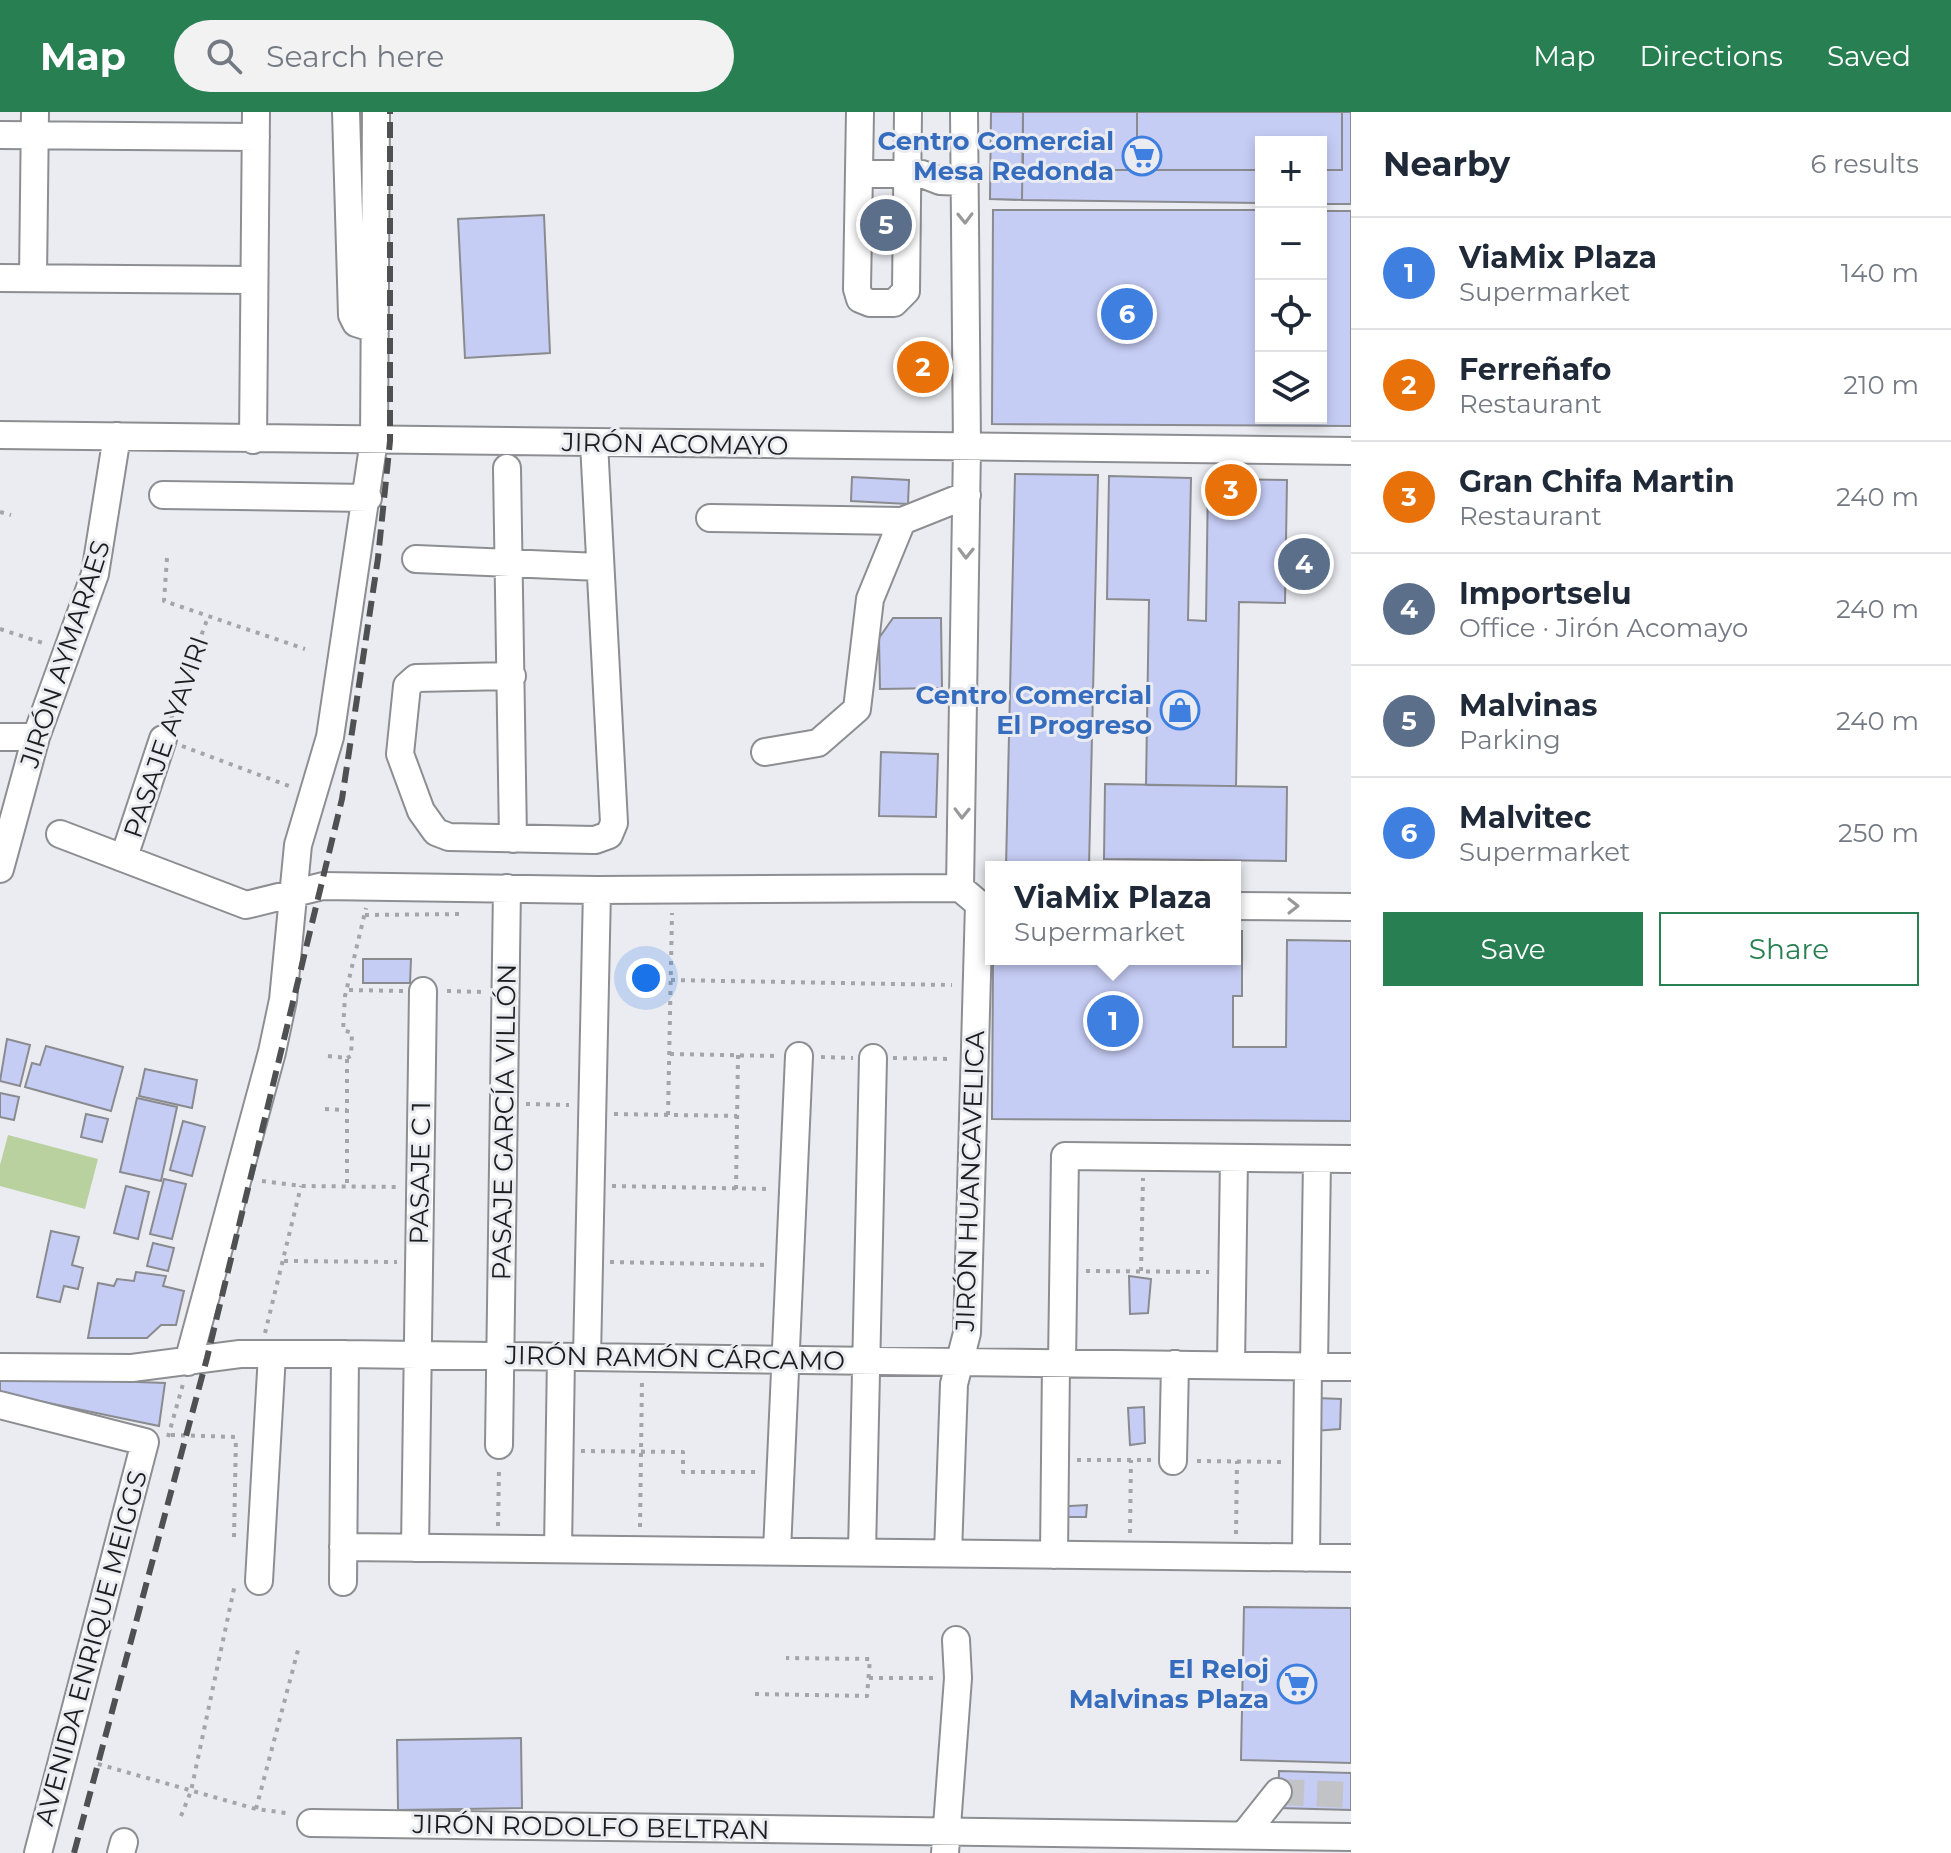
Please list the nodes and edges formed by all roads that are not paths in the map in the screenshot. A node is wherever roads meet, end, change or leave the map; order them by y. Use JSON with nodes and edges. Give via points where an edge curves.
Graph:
{"nodes":[{"id":1,"x":346,"y":112,"type":"edge"},
{"id":2,"x":376,"y":112,"type":"edge"},
{"id":3,"x":860,"y":112,"type":"edge"},
{"id":4,"x":908,"y":112,"type":"edge"},
{"id":5,"x":964,"y":112,"type":"edge"},
{"id":6,"x":35,"y":124,"type":"edge"},
{"id":7,"x":256,"y":125,"type":"edge"},
{"id":8,"x":0,"y":135,"type":"edge"},
{"id":9,"x":859,"y":174,"type":"junction"},
{"id":10,"x":915,"y":174,"type":"junction"},
{"id":11,"x":964,"y":174,"type":"junction"},
{"id":12,"x":0,"y":278,"type":"edge"},
{"id":13,"x":33,"y":278,"type":"junction"},
{"id":14,"x":254,"y":280,"type":"junction"},
{"id":15,"x":375,"y":329,"type":"junction"},
{"id":16,"x":0,"y":435,"type":"edge"},
{"id":17,"x":117,"y":436,"type":"junction"},
{"id":18,"x":253,"y":440,"type":"junction"},
{"id":19,"x":374,"y":440,"type":"junction"},
{"id":20,"x":594,"y":443,"type":"junction"},
{"id":21,"x":967,"y":447,"type":"junction"},
{"id":22,"x":1351,"y":451,"type":"edge"},
{"id":23,"x":507,"y":468,"type":"dead end"},
{"id":24,"x":163,"y":495,"type":"dead end"},
{"id":25,"x":967,"y":495,"type":"junction"},
{"id":26,"x":368,"y":498,"type":"junction"},
{"id":27,"x":710,"y":518,"type":"dead end"},
{"id":28,"x":902,"y":521,"type":"junction"},
{"id":29,"x":416,"y":559,"type":"dead end"},
{"id":30,"x":511,"y":561,"type":"junction"},
{"id":31,"x":599,"y":567,"type":"junction"},
{"id":32,"x":512,"y":676,"type":"junction"},
{"id":33,"x":0,"y":737,"type":"edge"},
{"id":34,"x":36,"y":737,"type":"junction"},
{"id":35,"x":163,"y":739,"type":"road end"},
{"id":36,"x":765,"y":752,"type":"dead end"},
{"id":37,"x":60,"y":834,"type":"dead end"},
{"id":38,"x":513,"y":839,"type":"junction"},
{"id":39,"x":124,"y":857,"type":"junction"},
{"id":40,"x":0,"y":869,"type":"edge"},
{"id":41,"x":597,"y":890,"type":"junction"},
{"id":42,"x":291,"y":892,"type":"junction"},
{"id":43,"x":977,"y":899,"type":"edge"},
{"id":44,"x":507,"y":901,"type":"junction"},
{"id":45,"x":1241,"y":906,"type":"edge"},
{"id":46,"x":1351,"y":907,"type":"edge"},
{"id":47,"x":423,"y":991,"type":"dead end"},
{"id":48,"x":799,"y":1056,"type":"dead end"},
{"id":49,"x":873,"y":1058,"type":"dead end"},
{"id":50,"x":1234,"y":1158,"type":"junction"},
{"id":51,"x":1317,"y":1159,"type":"junction"},
{"id":52,"x":1351,"y":1159,"type":"edge"},
{"id":53,"x":266,"y":1354,"type":"junction"},
{"id":54,"x":345,"y":1354,"type":"junction"},
{"id":55,"x":418,"y":1355,"type":"junction"},
{"id":56,"x":500,"y":1356,"type":"junction"},
{"id":57,"x":574,"y":1357,"type":"junction"},
{"id":58,"x":787,"y":1359,"type":"junction"},
{"id":59,"x":867,"y":1360,"type":"junction"},
{"id":60,"x":188,"y":1362,"type":"junction"},
{"id":61,"x":960,"y":1362,"type":"junction"},
{"id":62,"x":1059,"y":1363,"type":"junction"},
{"id":63,"x":1175,"y":1364,"type":"junction"},
{"id":64,"x":1231,"y":1365,"type":"junction"},
{"id":65,"x":1311,"y":1366,"type":"junction"},
{"id":66,"x":0,"y":1367,"type":"edge"},
{"id":67,"x":1351,"y":1367,"type":"edge"},
{"id":68,"x":0,"y":1405,"type":"edge"},
{"id":69,"x":499,"y":1445,"type":"road end"},
{"id":70,"x":1173,"y":1461,"type":"dead end"},
{"id":71,"x":343,"y":1547,"type":"junction"},
{"id":72,"x":415,"y":1548,"type":"junction"},
{"id":73,"x":558,"y":1549,"type":"junction"},
{"id":74,"x":777,"y":1551,"type":"junction"},
{"id":75,"x":862,"y":1552,"type":"junction"},
{"id":76,"x":948,"y":1553,"type":"junction"},
{"id":77,"x":1054,"y":1555,"type":"junction"},
{"id":78,"x":1306,"y":1558,"type":"junction"},
{"id":79,"x":1351,"y":1558,"type":"edge"},
{"id":80,"x":247,"y":1581,"type":"road end"},
{"id":81,"x":343,"y":1582,"type":"dead end"},
{"id":82,"x":956,"y":1640,"type":"dead end"},
{"id":83,"x":1278,"y":1792,"type":"dead end"},
{"id":84,"x":311,"y":1823,"type":"dead end"},
{"id":85,"x":1243,"y":1836,"type":"junction"},
{"id":86,"x":1351,"y":1837,"type":"edge"},
{"id":87,"x":847,"y":1842,"type":"edge"},
{"id":88,"x":945,"y":1843,"type":"edge"},
{"id":89,"x":38,"y":1853,"type":"edge"}],
"edges":[{"from":1,"to":15,"type":"street","via":[[352,315],[356,323]]},
{"from":2,"to":15,"type":"street"},
{"from":3,"to":9,"type":"street"},
{"from":4,"to":10,"type":"street"},
{"from":5,"to":11,"type":"street","name":"JIRÓN HUANCAVELICA"},
{"from":6,"to":7,"type":"street"},
{"from":6,"to":8,"type":"street"},
{"from":6,"to":13,"type":"street"},
{"from":7,"to":14,"type":"street"},
{"from":9,"to":10,"type":"street"},
{"from":9,"to":10,"type":"street","via":[[857,289],[860,299],[882,303],[894,303],[906,291]]},
{"from":10,"to":11,"type":"street","via":[[939,166]]},
{"from":11,"to":21,"type":"street","name":"JIRÓN HUANCAVELICA","one_way":true},
{"from":12,"to":13,"type":"street"},
{"from":13,"to":14,"type":"street"},
{"from":14,"to":18,"type":"street"},
{"from":15,"to":19,"type":"street"},
{"from":16,"to":17,"type":"street","name":"JIRÓN ACOMAYO"},
{"from":17,"to":18,"type":"street","name":"JIRÓN ACOMAYO"},
{"from":17,"to":34,"type":"street","name":"JIRÓN AYMARAES","via":[[95,574]]},
{"from":18,"to":19,"type":"street","name":"JIRÓN ACOMAYO"},
{"from":19,"to":20,"type":"street","name":"JIRÓN ACOMAYO"},
{"from":19,"to":26,"type":"street"},
{"from":20,"to":21,"type":"street","name":"JIRÓN ACOMAYO"},
{"from":20,"to":31,"type":"street"},
{"from":21,"to":22,"type":"street","name":"JIRÓN ACOMAYO"},
{"from":21,"to":25,"type":"street","name":"JIRÓN HUANCAVELICA"},
{"from":23,"to":30,"type":"street"},
{"from":24,"to":26,"type":"street"},
{"from":25,"to":28,"type":"street"},
{"from":25,"to":43,"type":"street","name":"JIRÓN HUANCAVELICA","one_way":true},
{"from":26,"to":42,"type":"street","via":[[330,737],[298,845]]},
{"from":27,"to":28,"type":"street"},
{"from":28,"to":36,"type":"street","via":[[870,599],[857,709],[818,743]]},
{"from":29,"to":30,"type":"street"},
{"from":30,"to":31,"type":"street"},
{"from":30,"to":32,"type":"street"},
{"from":31,"to":38,"type":"street","via":[[614,823],[609,835],[595,840]]},
{"from":32,"to":38,"type":"street"},
{"from":32,"to":38,"type":"street","via":[[416,678],[407,686],[400,754],[421,811],[436,832]]},
{"from":33,"to":34,"type":"street"},
{"from":34,"to":40,"type":"street","name":"JIRÓN AYMARAES"},
{"from":35,"to":39,"type":"street","name":"PASAJE AYAVIRI"},
{"from":37,"to":39,"type":"street"},
{"from":39,"to":42,"type":"street","via":[[246,905]]},
{"from":41,"to":43,"type":"street"},
{"from":41,"to":44,"type":"street"},
{"from":41,"to":57,"type":"street","via":[[589,1262]]},
{"from":42,"to":44,"type":"street","via":[[372,886]]},
{"from":42,"to":60,"type":"street","via":[[283,1000],[272,1052]]},
{"from":43,"to":61,"type":"street","name":"JIRÓN HUANCAVELICA","via":[[967,1333]]},
{"from":44,"to":56,"type":"street","name":"PASAJE GARCÍA VILLÓN"},
{"from":45,"to":46,"type":"street","one_way":true},
{"from":47,"to":55,"type":"street","name":"PASAJE C 1"},
{"from":48,"to":58,"type":"street"},
{"from":49,"to":59,"type":"street"},
{"from":50,"to":51,"type":"street"},
{"from":50,"to":62,"type":"street","via":[[1065,1156]]},
{"from":50,"to":64,"type":"street"},
{"from":51,"to":52,"type":"street"},
{"from":51,"to":65,"type":"street"},
{"from":53,"to":54,"type":"street","name":"JIRÓN RAMÓN CÁRCAMO"},
{"from":53,"to":60,"type":"street","name":"JIRÓN RAMÓN CÁRCAMO"},
{"from":53,"to":80,"type":"street","via":[[265,1438]]},
{"from":54,"to":55,"type":"street","name":"JIRÓN RAMÓN CÁRCAMO"},
{"from":54,"to":71,"type":"street"},
{"from":55,"to":56,"type":"street","name":"JIRÓN RAMÓN CÁRCAMO"},
{"from":55,"to":72,"type":"street","name":"PASAJE C 1"},
{"from":56,"to":57,"type":"street","name":"JIRÓN RAMÓN CÁRCAMO"},
{"from":56,"to":69,"type":"street","name":"PASAJE GARCÍA VILLÓN"},
{"from":57,"to":58,"type":"street","name":"JIRÓN RAMÓN CÁRCAMO"},
{"from":57,"to":73,"type":"street","via":[[559,1451]]},
{"from":58,"to":59,"type":"street","name":"JIRÓN RAMÓN CÁRCAMO"},
{"from":58,"to":74,"type":"street"},
{"from":59,"to":61,"type":"street","name":"JIRÓN RAMÓN CÁRCAMO"},
{"from":59,"to":75,"type":"street"},
{"from":60,"to":66,"type":"street","name":"JIRÓN RAMÓN CÁRCAMO","via":[[132,1368]]},
{"from":61,"to":62,"type":"street","name":"JIRÓN RAMÓN CÁRCAMO"},
{"from":61,"to":76,"type":"street","name":"JIRÓN HUANCAVELICA","via":[[954,1384]]},
{"from":62,"to":63,"type":"street","name":"JIRÓN RAMÓN CÁRCAMO"},
{"from":62,"to":77,"type":"street"},
{"from":63,"to":64,"type":"street","name":"JIRÓN RAMÓN CÁRCAMO"},
{"from":63,"to":70,"type":"street"},
{"from":64,"to":65,"type":"street","name":"JIRÓN RAMÓN CÁRCAMO"},
{"from":65,"to":67,"type":"street","name":"JIRÓN RAMÓN CÁRCAMO"},
{"from":65,"to":78,"type":"street"},
{"from":68,"to":89,"type":"street","name":"AVENIDA ENRIQUE MEIGGS","via":[[145,1442]]},
{"from":71,"to":72,"type":"street"},
{"from":71,"to":81,"type":"street"},
{"from":72,"to":73,"type":"street"},
{"from":73,"to":74,"type":"street"},
{"from":74,"to":75,"type":"street"},
{"from":75,"to":76,"type":"street"},
{"from":76,"to":77,"type":"street"},
{"from":77,"to":78,"type":"street"},
{"from":78,"to":79,"type":"street"},
{"from":82,"to":88,"type":"street","via":[[958,1678]]},
{"from":83,"to":85,"type":"street"},
{"from":84,"to":87,"type":"street","name":"JIRÓN RODOLFO BELTRAN"},
{"from":85,"to":86,"type":"street","name":"JIRÓN RODOLFO BELTRAN"},
{"from":85,"to":88,"type":"street","name":"JIRÓN RODOLFO BELTRAN"},
{"from":87,"to":88,"type":"street","name":"JIRÓN RODOLFO BELTRAN"}]}
